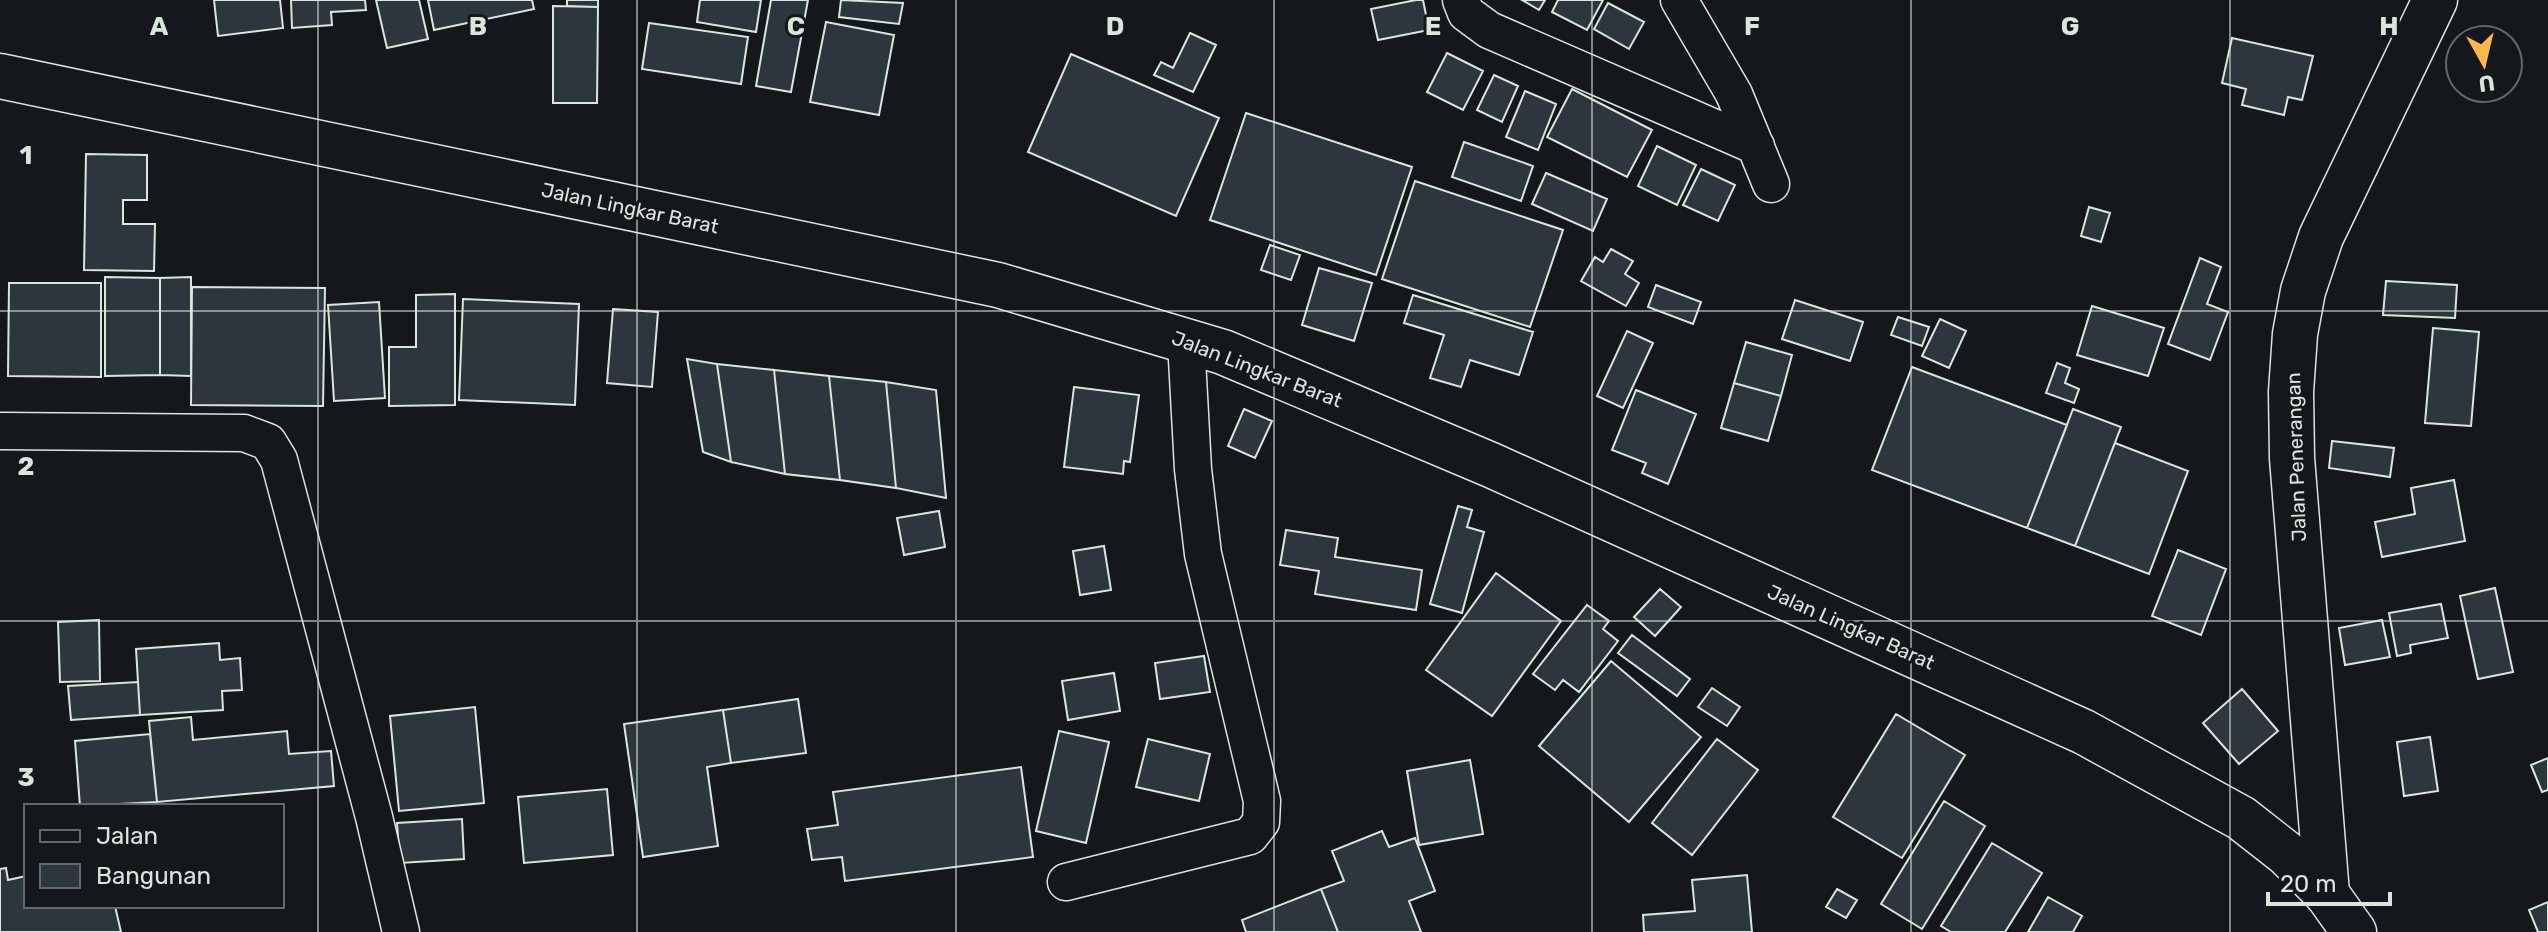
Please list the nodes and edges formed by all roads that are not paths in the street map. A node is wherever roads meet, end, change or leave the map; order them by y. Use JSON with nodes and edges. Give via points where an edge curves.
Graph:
{"nodes":[{"id":1,"x":1461,"y":0,"type":"edge"},
{"id":2,"x":1679,"y":0,"type":"edge"},
{"id":3,"x":2435,"y":0,"type":"edge"},
{"id":4,"x":0,"y":76,"type":"edge"},
{"id":5,"x":1756,"y":146,"type":"junction"},
{"id":6,"x":1771,"y":184,"type":"dead end"},
{"id":7,"x":1186,"y":341,"type":"junction"},
{"id":8,"x":0,"y":431,"type":"edge"},
{"id":9,"x":1066,"y":882,"type":"dead end"},
{"id":10,"x":2327,"y":894,"type":"junction"},
{"id":11,"x":401,"y":932,"type":"edge"},
{"id":12,"x":2354,"y":932,"type":"edge"}],
"edges":[{"from":1,"to":5,"type":"street","via":[[1466,13],[1489,30]]},
{"from":2,"to":5,"type":"street","via":[[1734,94]]},
{"from":3,"to":10,"type":"main road","name":"Jalan Penerangan","via":[[2321,237],[2295,334],[2292,458]]},
{"from":4,"to":7,"type":"main road","name":"Jalan Lingkar Barat","via":[[998,285]]},
{"from":5,"to":6,"type":"street"},
{"from":7,"to":9,"type":"street","via":[[1203,554],[1257,777],[1261,822],[1250,836]]},
{"from":7,"to":10,"type":"main road","name":"Jalan Lingkar Barat","via":[[1491,465],[2084,732],[2241,818]]},
{"from":8,"to":11,"type":"street","via":[[244,433],[268,442],[279,460]]},
{"from":10,"to":12,"type":"main road","name":"Jalan Lingkar Barat"}]}
